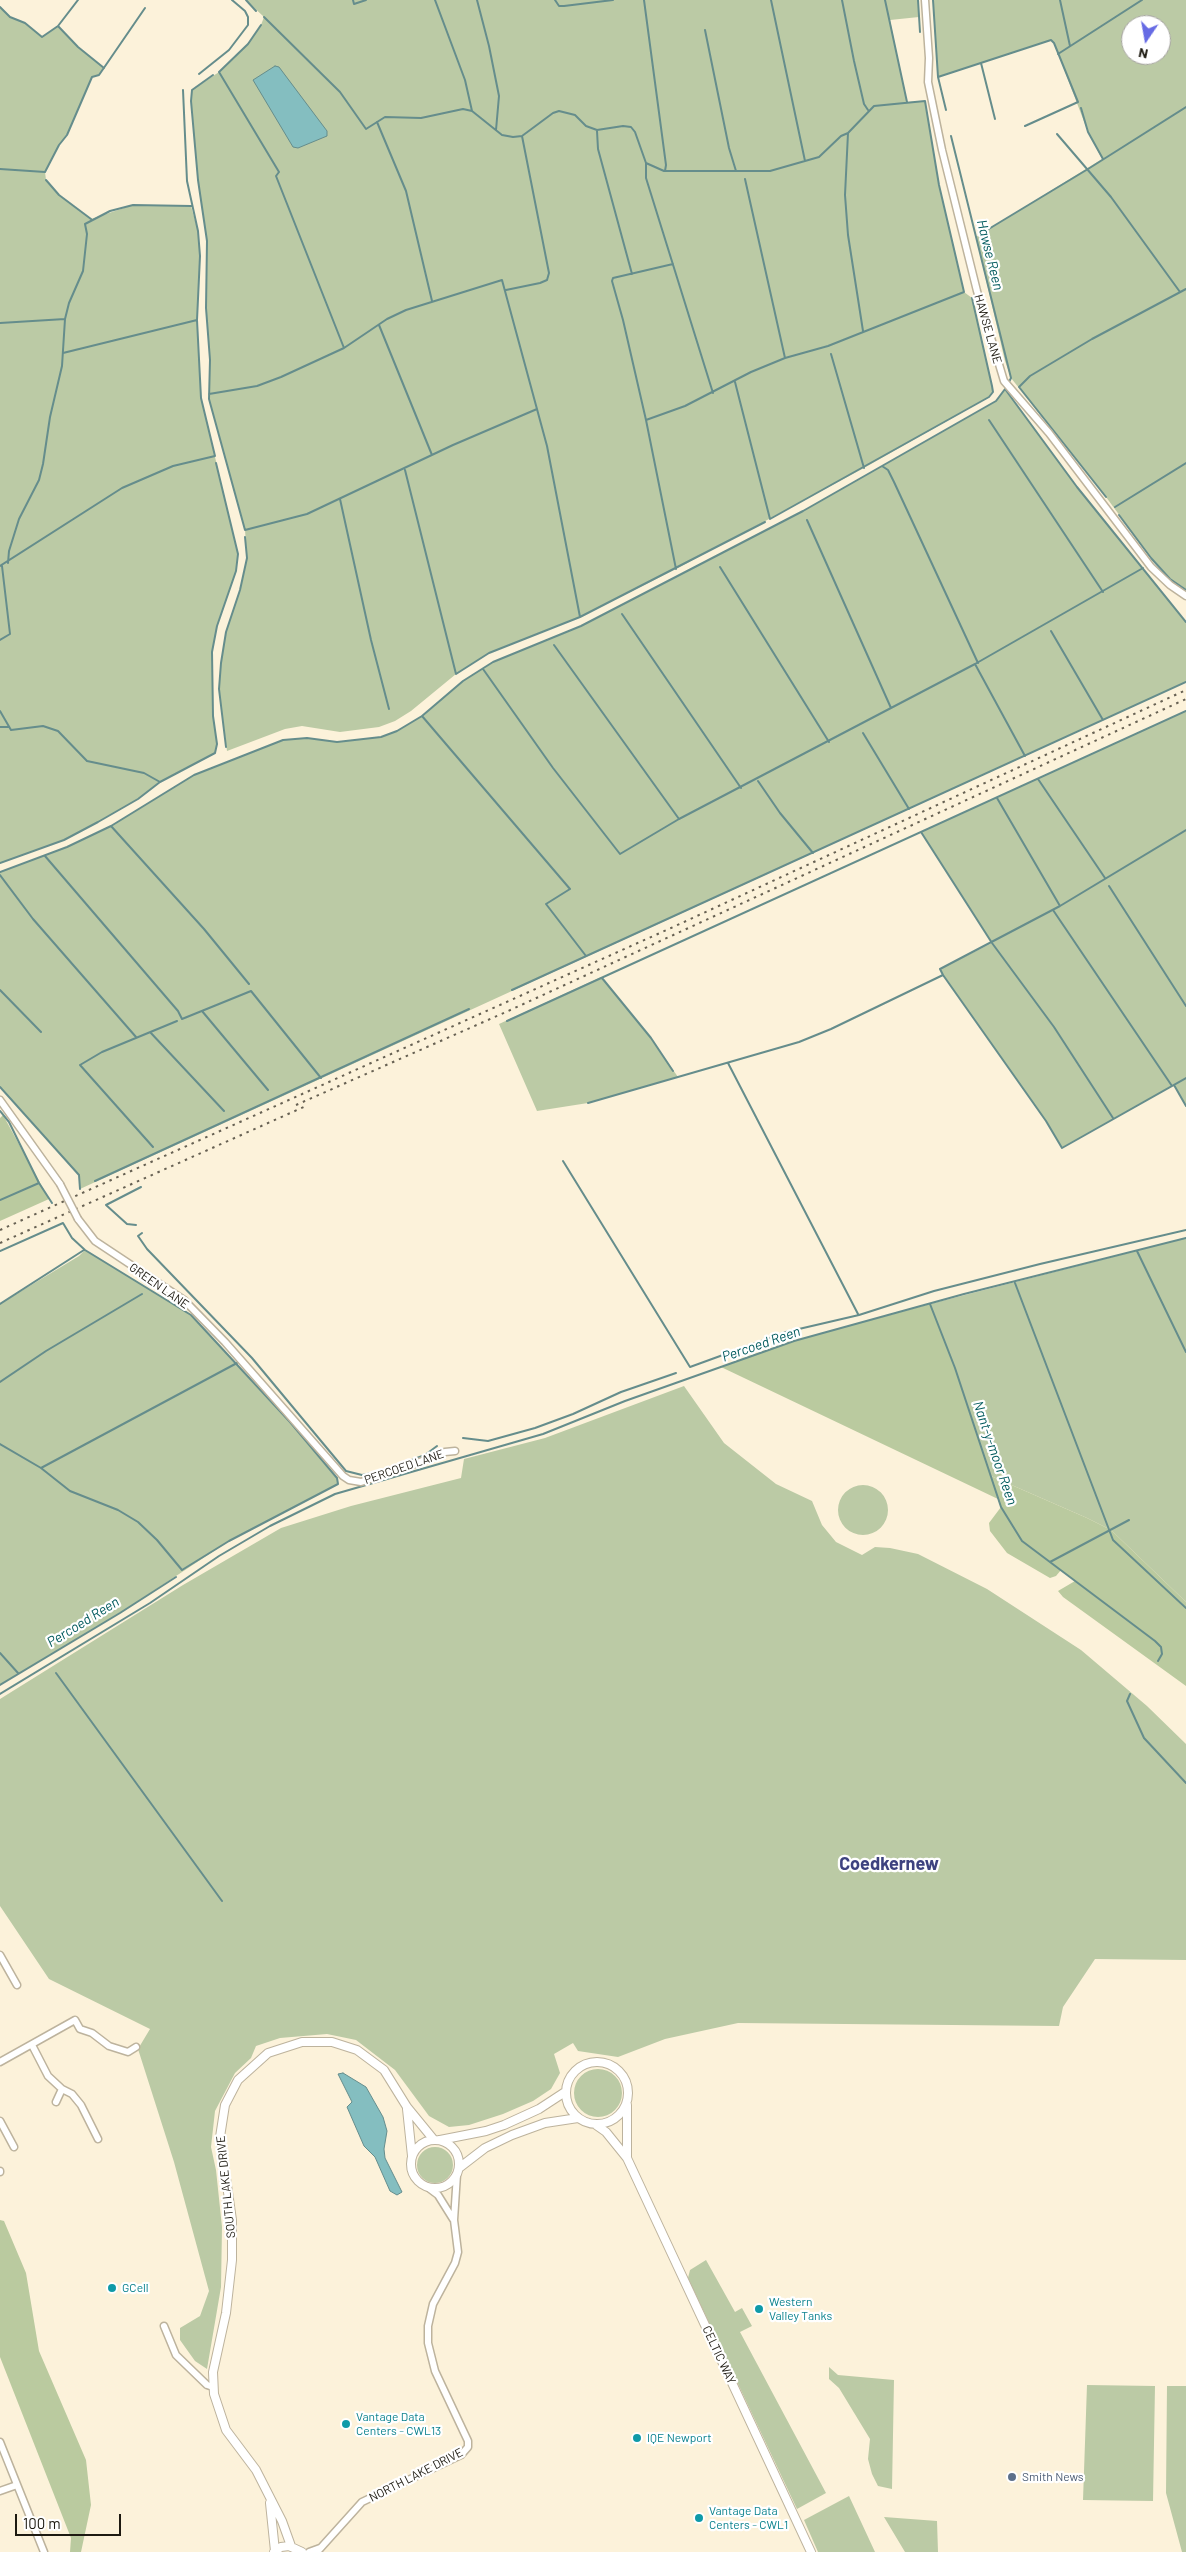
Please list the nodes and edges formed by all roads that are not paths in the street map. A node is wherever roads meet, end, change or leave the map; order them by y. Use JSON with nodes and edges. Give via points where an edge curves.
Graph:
{"nodes":[{"id":1,"x":925,"y":0,"type":"edge"},
{"id":2,"x":1186,"y":596,"type":"edge"},
{"id":3,"x":0,"y":1100,"type":"edge"},
{"id":4,"x":455,"y":1451,"type":"dead end"},
{"id":5,"x":354,"y":1482,"type":"joint"},
{"id":6,"x":0,"y":1955,"type":"edge"},
{"id":7,"x":18,"y":1985,"type":"dead end"},
{"id":8,"x":32,"y":2045,"type":"junction"},
{"id":9,"x":136,"y":2047,"type":"dead end"},
{"id":10,"x":0,"y":2062,"type":"edge"},
{"id":11,"x":62,"y":2089,"type":"junction"},
{"id":12,"x":565,"y":2092,"type":"junction"},
{"id":13,"x":56,"y":2102,"type":"dead end"},
{"id":14,"x":627,"y":2103,"type":"junction"},
{"id":15,"x":407,"y":2107,"type":"junction"},
{"id":16,"x":578,"y":2118,"type":"junction"},
{"id":17,"x":0,"y":2121,"type":"edge"},
{"id":18,"x":596,"y":2125,"type":"junction"},
{"id":19,"x":98,"y":2139,"type":"dead end"},
{"id":20,"x":436,"y":2140,"type":"junction"},
{"id":21,"x":14,"y":2147,"type":"dead end"},
{"id":22,"x":412,"y":2156,"type":"junction"},
{"id":23,"x":627,"y":2158,"type":"junction"},
{"id":24,"x":458,"y":2171,"type":"junction"},
{"id":25,"x":426,"y":2186,"type":"junction"},
{"id":26,"x":454,"y":2220,"type":"junction"},
{"id":27,"x":164,"y":2326,"type":"dead end"},
{"id":28,"x":213,"y":2387,"type":"junction"},
{"id":29,"x":0,"y":2442,"type":"edge"},
{"id":30,"x":17,"y":2485,"type":"junction"},
{"id":31,"x":0,"y":2491,"type":"edge"},
{"id":32,"x":269,"y":2495,"type":"junction"},
{"id":33,"x":291,"y":2546,"type":"junction"},
{"id":34,"x":319,"y":2550,"type":"edge"},
{"id":35,"x":275,"y":2551,"type":"edge"},
{"id":36,"x":44,"y":2552,"type":"edge"},
{"id":37,"x":302,"y":2552,"type":"edge"},
{"id":38,"x":309,"y":2552,"type":"edge"},
{"id":39,"x":811,"y":2552,"type":"edge"}],
"edges":[{"from":1,"to":2,"type":"street","name":"HAWSE LANE","via":[[928,82],[942,150],[977,291],[1006,384],[1151,567],[1170,586]]},
{"from":3,"to":5,"type":"street","name":"GREEN LANE","bridge":true,"via":[[60,1184],[78,1219],[95,1241],[184,1300],[343,1476]]},
{"from":4,"to":5,"type":"street","name":"PERCOED LANE"},
{"from":6,"to":7,"type":"street"},
{"from":8,"to":9,"type":"street","via":[[75,2020],[80,2029],[92,2033],[109,2046],[128,2052]]},
{"from":8,"to":10,"type":"street"},
{"from":8,"to":11,"type":"street","via":[[48,2076]]},
{"from":11,"to":13,"type":"street"},
{"from":11,"to":19,"type":"street","via":[[72,2094],[81,2105]]},
{"from":12,"to":14,"type":"street","name":"CELTIC WAY","via":[[566,2084],[576,2070],[584,2064],[602,2062],[619,2071],[624,2078],[628,2086]]},
{"from":12,"to":16,"type":"street","via":[[570,2111]]},
{"from":12,"to":20,"type":"street","via":[[539,2109],[504,2125]]},
{"from":14,"to":18,"type":"street","via":[[615,2119]]},
{"from":14,"to":23,"type":"street","name":"CELTIC WAY"},
{"from":15,"to":20,"type":"street","name":"SOUTH LAKE DRIVE"},
{"from":15,"to":22,"type":"street","name":"SOUTH LAKE DRIVE"},
{"from":15,"to":28,"type":"street","name":"SOUTH LAKE DRIVE","via":[[384,2070],[357,2050],[332,2042],[316,2040],[283,2046],[256,2061],[238,2080],[225,2105],[220,2137],[232,2220],[232,2260]]},
{"from":16,"to":18,"type":"street","name":"CELTIC WAY"},
{"from":16,"to":24,"type":"street","name":"CELTIC WAY","via":[[545,2122],[519,2132],[485,2148]]},
{"from":17,"to":21,"type":"street"},
{"from":18,"to":23,"type":"street","name":"CELTIC WAY"},
{"from":20,"to":22,"type":"street","via":[[420,2146]]},
{"from":20,"to":24,"type":"street","name":"SOUTH LAKE DRIVE","via":[[446,2143],[456,2152]]},
{"from":22,"to":25,"type":"street","name":"SOUTH LAKE DRIVE","via":[[412,2170],[419,2182]]},
{"from":23,"to":39,"type":"street","name":"CELTIC WAY"},
{"from":24,"to":25,"type":"street","via":[[446,2186]]},
{"from":24,"to":26,"type":"street","name":"NORTH LAKE DRIVE"},
{"from":25,"to":26,"type":"street","name":"NORTH LAKE DRIVE","via":[[438,2195]]},
{"from":26,"to":34,"type":"street","name":"NORTH LAKE DRIVE","via":[[458,2252],[432,2304],[428,2343],[435,2371],[468,2447],[461,2455],[362,2502]]},
{"from":27,"to":28,"type":"street","via":[[176,2355]]},
{"from":28,"to":32,"type":"street","name":"SOUTH LAKE DRIVE","via":[[226,2430],[256,2470]]},
{"from":29,"to":30,"type":"street"},
{"from":30,"to":31,"type":"street"},
{"from":30,"to":36,"type":"street"},
{"from":32,"to":33,"type":"street","name":"SOUTH LAKE DRIVE"},
{"from":32,"to":35,"type":"street","name":"SOUTH LAKE DRIVE"},
{"from":33,"to":35,"type":"street"},
{"from":33,"to":37,"type":"street"},
{"from":34,"to":38,"type":"street","name":"NORTH LAKE DRIVE"}]}
